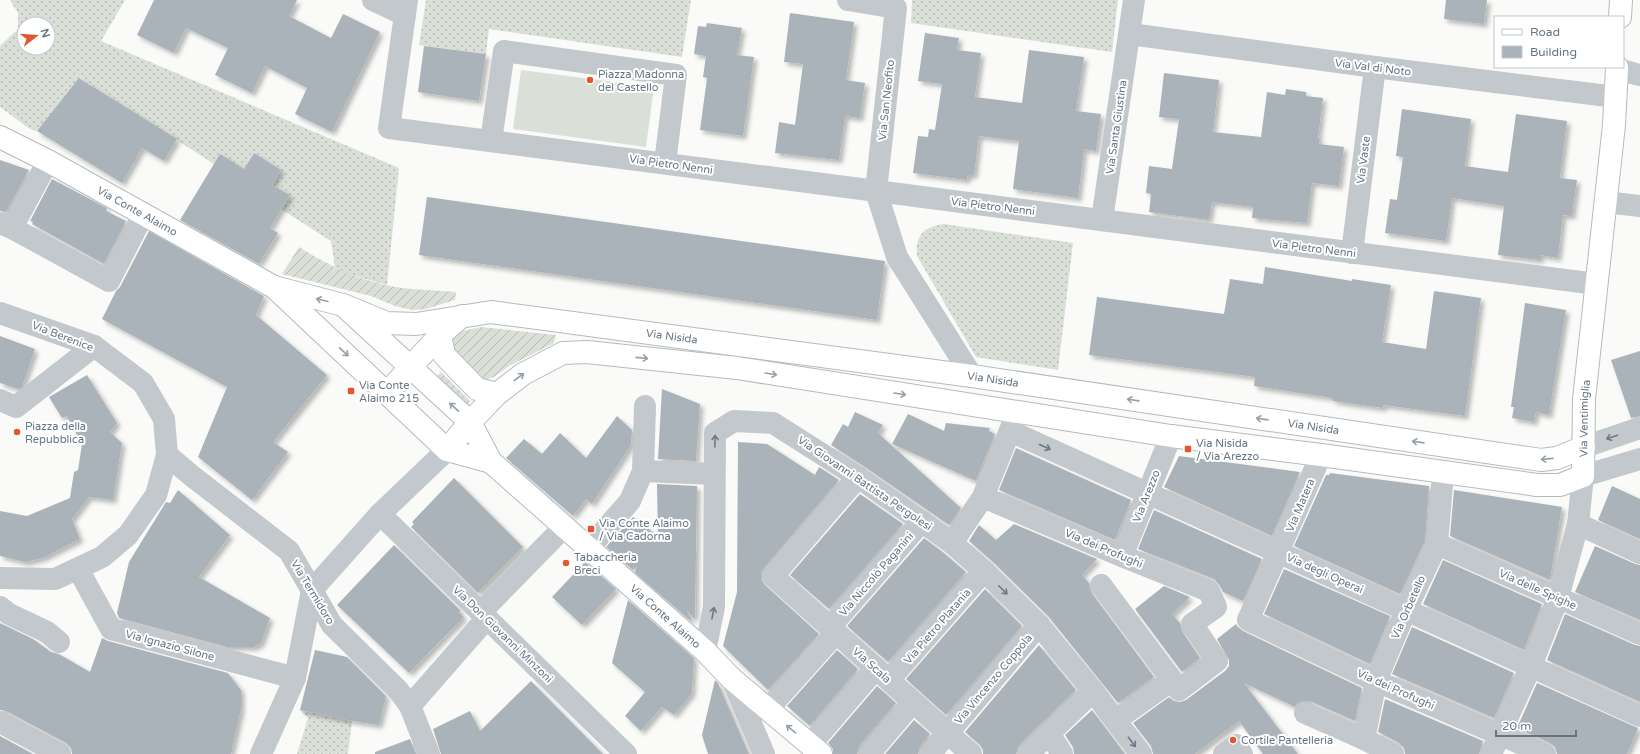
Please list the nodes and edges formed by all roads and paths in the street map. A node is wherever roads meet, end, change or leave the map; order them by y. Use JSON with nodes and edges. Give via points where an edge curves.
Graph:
{"nodes":[{"id":1,"x":373,"y":0,"type":"edge"},
{"id":2,"x":848,"y":0,"type":"edge"},
{"id":3,"x":1134,"y":0,"type":"edge"},
{"id":4,"x":1621,"y":0,"type":"edge"},
{"id":5,"x":406,"y":7,"type":"edge"},
{"id":6,"x":1620,"y":16,"type":"edge"},
{"id":7,"x":1130,"y":34,"type":"junction"},
{"id":8,"x":1375,"y":67,"type":"junction"},
{"id":9,"x":1617,"y":68,"type":"edge"},
{"id":10,"x":1640,"y":75,"type":"edge"},
{"id":11,"x":1616,"y":97,"type":"junction"},
{"id":12,"x":0,"y":137,"type":"edge"},
{"id":13,"x":491,"y":141,"type":"junction"},
{"id":14,"x":48,"y":161,"type":"junction"},
{"id":15,"x":665,"y":163,"type":"junction"},
{"id":16,"x":876,"y":191,"type":"junction"},
{"id":17,"x":1606,"y":202,"type":"junction"},
{"id":18,"x":1640,"y":206,"type":"edge"},
{"id":19,"x":143,"y":215,"type":"junction"},
{"id":20,"x":1102,"y":220,"type":"junction"},
{"id":21,"x":6,"y":226,"type":"edge"},
{"id":22,"x":1352,"y":253,"type":"junction"},
{"id":23,"x":1596,"y":284,"type":"junction"},
{"id":24,"x":274,"y":287,"type":"junction"},
{"id":25,"x":343,"y":305,"type":"junction"},
{"id":26,"x":0,"y":313,"type":"edge"},
{"id":27,"x":463,"y":316,"type":"junction"},
{"id":28,"x":440,"y":335,"type":"junction"},
{"id":29,"x":94,"y":346,"type":"junction"},
{"id":30,"x":411,"y":367,"type":"junction"},
{"id":31,"x":972,"y":376,"type":"junction"},
{"id":32,"x":387,"y":393,"type":"junction"},
{"id":33,"x":497,"y":394,"type":"junction"},
{"id":34,"x":0,"y":400,"type":"edge"},
{"id":35,"x":645,"y":406,"type":"dead end"},
{"id":36,"x":470,"y":422,"type":"junction"},
{"id":37,"x":1014,"y":422,"type":"junction"},
{"id":38,"x":1640,"y":428,"type":"edge"},
{"id":39,"x":1171,"y":436,"type":"junction"},
{"id":40,"x":1584,"y":447,"type":"junction"},
{"id":41,"x":447,"y":450,"type":"junction"},
{"id":42,"x":167,"y":455,"type":"junction"},
{"id":43,"x":1321,"y":455,"type":"junction"},
{"id":44,"x":1640,"y":459,"type":"edge"},
{"id":45,"x":491,"y":462,"type":"junction"},
{"id":46,"x":643,"y":470,"type":"junction"},
{"id":47,"x":1605,"y":470,"type":"junction"},
{"id":48,"x":1444,"y":473,"type":"junction"},
{"id":49,"x":714,"y":474,"type":"junction"},
{"id":50,"x":1640,"y":475,"type":"edge"},
{"id":51,"x":1583,"y":476,"type":"junction"},
{"id":52,"x":858,"y":477,"type":"junction"},
{"id":53,"x":1147,"y":493,"type":"junction"},
{"id":54,"x":983,"y":497,"type":"junction"},
{"id":55,"x":380,"y":514,"type":"junction"},
{"id":56,"x":922,"y":521,"type":"junction"},
{"id":57,"x":1578,"y":524,"type":"junction"},
{"id":58,"x":564,"y":528,"type":"junction"},
{"id":59,"x":952,"y":542,"type":"junction"},
{"id":60,"x":1437,"y":544,"type":"junction"},
{"id":61,"x":589,"y":548,"type":"junction"},
{"id":62,"x":1279,"y":552,"type":"junction"},
{"id":63,"x":1640,"y":553,"type":"edge"},
{"id":64,"x":1122,"y":556,"type":"junction"},
{"id":65,"x":78,"y":569,"type":"junction"},
{"id":66,"x":984,"y":571,"type":"junction"},
{"id":67,"x":0,"y":578,"type":"edge"},
{"id":68,"x":1100,"y":585,"type":"dead end"},
{"id":69,"x":312,"y":590,"type":"junction"},
{"id":70,"x":1558,"y":598,"type":"junction"},
{"id":71,"x":0,"y":607,"type":"edge"},
{"id":72,"x":1406,"y":610,"type":"junction"},
{"id":73,"x":484,"y":615,"type":"junction"},
{"id":74,"x":1248,"y":620,"type":"joint"},
{"id":75,"x":1039,"y":625,"type":"junction"},
{"id":76,"x":833,"y":630,"type":"junction"},
{"id":77,"x":1640,"y":634,"type":"edge"},
{"id":78,"x":58,"y":642,"type":"dead end"},
{"id":79,"x":705,"y":651,"type":"junction"},
{"id":80,"x":1531,"y":666,"type":"junction"},
{"id":81,"x":883,"y":674,"type":"junction"},
{"id":82,"x":294,"y":678,"type":"junction"},
{"id":83,"x":732,"y":679,"type":"junction"},
{"id":84,"x":1172,"y":680,"type":"junction"},
{"id":85,"x":1376,"y":681,"type":"junction"},
{"id":86,"x":1094,"y":692,"type":"junction"},
{"id":87,"x":913,"y":702,"type":"junction"},
{"id":88,"x":410,"y":706,"type":"junction"},
{"id":89,"x":768,"y":709,"type":"junction"},
{"id":90,"x":1305,"y":713,"type":"dead end"},
{"id":91,"x":1640,"y":716,"type":"edge"},
{"id":92,"x":1116,"y":720,"type":"junction"},
{"id":93,"x":0,"y":722,"type":"edge"},
{"id":94,"x":948,"y":733,"type":"junction"},
{"id":95,"x":1049,"y":733,"type":"junction"},
{"id":96,"x":1500,"y":734,"type":"junction"},
{"id":97,"x":1364,"y":738,"type":"junction"},
{"id":98,"x":816,"y":750,"type":"edge"},
{"id":99,"x":622,"y":753,"type":"edge"},
{"id":100,"x":60,"y":754,"type":"edge"},
{"id":101,"x":261,"y":754,"type":"edge"},
{"id":102,"x":429,"y":754,"type":"edge"},
{"id":103,"x":764,"y":754,"type":"edge"},
{"id":104,"x":869,"y":754,"type":"edge"},
{"id":105,"x":930,"y":754,"type":"edge"},
{"id":106,"x":971,"y":754,"type":"edge"},
{"id":107,"x":1028,"y":754,"type":"edge"},
{"id":108,"x":1062,"y":754,"type":"edge"},
{"id":109,"x":1141,"y":754,"type":"edge"},
{"id":110,"x":1224,"y":754,"type":"edge"},
{"id":111,"x":1242,"y":754,"type":"edge"},
{"id":112,"x":1393,"y":754,"type":"edge"},
{"id":113,"x":1491,"y":754,"type":"edge"},
{"id":114,"x":1545,"y":754,"type":"edge"}],
"edges":[{"from":1,"to":5,"type":"street"},
{"from":2,"to":16,"type":"street","name":"Via San Neofito","via":[[896,8]]},
{"from":3,"to":7,"type":"street","name":"Via Santa Giustina"},
{"from":4,"to":6,"type":"main road"},
{"from":5,"to":13,"type":"street","name":"Via Pietro Nenni","via":[[389,128]]},
{"from":7,"to":8,"type":"street","name":"Via Val di Noto"},
{"from":7,"to":20,"type":"street","name":"Via Santa Giustina"},
{"from":8,"to":11,"type":"street","name":"Via Val di Noto"},
{"from":8,"to":22,"type":"street","name":"Via Vaste"},
{"from":9,"to":10,"type":"street"},
{"from":9,"to":11,"type":"main road","name":"Via Ventimiglia"},
{"from":11,"to":17,"type":"main road","name":"Via Ventimiglia"},
{"from":12,"to":14,"type":"main road","name":"Via Conte Alaimo"},
{"from":13,"to":15,"type":"street","name":"Via Pietro Nenni"},
{"from":13,"to":15,"type":"street","via":[[504,51],[676,75]]},
{"from":14,"to":19,"type":"main road","name":"Via Conte Alaimo"},
{"from":14,"to":21,"type":"street"},
{"from":15,"to":16,"type":"street","name":"Via Pietro Nenni"},
{"from":16,"to":20,"type":"street","name":"Via Pietro Nenni"},
{"from":16,"to":31,"type":"street","via":[[897,257]]},
{"from":17,"to":18,"type":"street"},
{"from":17,"to":23,"type":"main road","name":"Via Ventimiglia"},
{"from":19,"to":21,"type":"street","via":[[109,281]]},
{"from":19,"to":24,"type":"main road","name":"Via Conte Alaimo"},
{"from":20,"to":22,"type":"street","name":"Via Pietro Nenni"},
{"from":22,"to":23,"type":"street","name":"Via Pietro Nenni"},
{"from":23,"to":40,"type":"main road","name":"Via Ventimiglia","via":[[1584,399]]},
{"from":25,"to":24,"type":"main road","name":"Via Nisida","one_way":true},
{"from":24,"to":32,"type":"main road","one_way":true},
{"from":25,"to":27,"type":"main road","name":"Via Nisida","via":[[387,323],[416,324]]},
{"from":25,"to":30,"type":"main road"},
{"from":26,"to":29,"type":"street","name":"Via Berenice"},
{"from":27,"to":28,"type":"main road"},
{"from":27,"to":31,"type":"main road","name":"Via Nisida","via":[[491,312]]},
{"from":28,"to":30,"type":"main road"},
{"from":28,"to":33,"type":"main road","via":[[444,355],[477,389]]},
{"from":29,"to":34,"type":"street","via":[[16,406]]},
{"from":29,"to":42,"type":"street","name":"Via Berenice","via":[[143,384],[164,419]]},
{"from":30,"to":32,"type":"main road"},
{"from":36,"to":30,"type":"main road","one_way":true},
{"from":40,"to":31,"type":"main road","name":"Via Nisida","one_way":true,"via":[[1557,458],[1541,460]]},
{"from":32,"to":41,"type":"main road"},
{"from":33,"to":36,"type":"main road"},
{"from":33,"to":37,"type":"main road","one_way":true,"via":[[522,374],[563,353],[587,352],[737,368]]},
{"from":35,"to":46,"type":"street"},
{"from":36,"to":41,"type":"main road"},
{"from":36,"to":45,"type":"main road"},
{"from":37,"to":39,"type":"main road"},
{"from":37,"to":53,"type":"street","name":"Via degli Operai","one_way":true},
{"from":37,"to":54,"type":"street"},
{"from":38,"to":40,"type":"street","name":"Via Nisida","one_way":true},
{"from":39,"to":43,"type":"main road"},
{"from":39,"to":53,"type":"street","name":"Via Arezzo"},
{"from":40,"to":51,"type":"main road","name":"Via Ventimiglia"},
{"from":41,"to":45,"type":"main road"},
{"from":41,"to":55,"type":"street"},
{"from":42,"to":65,"type":"street","name":"Via Berenice","via":[[156,495],[128,535],[102,558]]},
{"from":42,"to":69,"type":"street","name":"Via Termidoro","via":[[289,551]]},
{"from":43,"to":48,"type":"main road"},
{"from":43,"to":62,"type":"street","name":"Via Matera"},
{"from":44,"to":47,"type":"street"},
{"from":45,"to":58,"type":"main road","name":"Via Conte Alaimo"},
{"from":46,"to":49,"type":"street"},
{"from":46,"to":61,"type":"street","via":[[630,501]]},
{"from":47,"to":50,"type":"street"},
{"from":47,"to":51,"type":"street"},
{"from":48,"to":51,"type":"main road","via":[[1537,486],[1560,485]]},
{"from":48,"to":60,"type":"street","name":"Via Orbetello"},
{"from":49,"to":52,"type":"street","name":"Via Giovanni Battista Pergolesi","one_way":true,"via":[[715,433],[734,421],[773,423]]},
{"from":79,"to":49,"type":"street","name":"Via Giovanni Battista Pergolesi","one_way":true,"via":[[714,607]]},
{"from":51,"to":57,"type":"street","name":"Via Ventimiglia"},
{"from":52,"to":56,"type":"street","name":"Via Giovanni Battista Pergolesi"},
{"from":52,"to":76,"type":"street","name":"Via Scala","via":[[773,576]]},
{"from":53,"to":62,"type":"street","name":"Via degli Operai"},
{"from":53,"to":64,"type":"street","name":"Via Arezzo"},
{"from":54,"to":59,"type":"street"},
{"from":54,"to":64,"type":"street","name":"Via dei Profughi"},
{"from":55,"to":69,"type":"street"},
{"from":55,"to":73,"type":"street","name":"Via Don Giovanni Minzoni"},
{"from":56,"to":59,"type":"street","name":"Via Giovanni Battista Pergolesi"},
{"from":56,"to":76,"type":"street","name":"Via Niccolò Paganini"},
{"from":57,"to":63,"type":"street"},
{"from":57,"to":70,"type":"street","name":"Via Ventimiglia"},
{"from":58,"to":61,"type":"main road","name":"Via Conte Alaimo"},
{"from":58,"to":73,"type":"street"},
{"from":59,"to":66,"type":"street","name":"Via Giovanni Battista Pergolesi"},
{"from":60,"to":70,"type":"street","name":"Via delle Spighe"},
{"from":60,"to":72,"type":"street","name":"Via Orbetello"},
{"from":61,"to":79,"type":"main road","name":"Via Conte Alaimo"},
{"from":62,"to":72,"type":"street","name":"Via degli Operai"},
{"from":62,"to":74,"type":"street","name":"Via Matera"},
{"from":64,"to":84,"type":"street","name":"Via dei Profughi","via":[[1209,591],[1216,607],[1192,624],[1217,661],[1179,690]]},
{"from":65,"to":67,"type":"street","name":"Via Berenice","via":[[55,579]]},
{"from":65,"to":82,"type":"street","name":"Via Ignazio Silone","via":[[111,629]]},
{"from":66,"to":75,"type":"street","name":"Via Giovanni Battista Pergolesi","one_way":true},
{"from":66,"to":81,"type":"street","name":"Via Pietro Platania"},
{"from":68,"to":84,"type":"street"},
{"from":69,"to":82,"type":"street"},
{"from":69,"to":88,"type":"street","name":"Via Termidoro","via":[[332,625],[398,690]]},
{"from":70,"to":77,"type":"street","name":"Via delle Spighe"},
{"from":70,"to":80,"type":"street","name":"Via Ventimiglia"},
{"from":71,"to":78,"type":"street","via":[[8,614],[48,632]]},
{"from":72,"to":80,"type":"street","name":"Via degli Operai"},
{"from":72,"to":85,"type":"street","name":"Via Orbetello"},
{"from":73,"to":88,"type":"street"},
{"from":73,"to":99,"type":"street","name":"Via Don Giovanni Minzoni"},
{"from":74,"to":85,"type":"street","name":"Via dei Profughi"},
{"from":75,"to":86,"type":"street","name":"Via Giovanni Battista Pergolesi"},
{"from":75,"to":94,"type":"street","name":"Via Vincenzo Coppola"},
{"from":76,"to":81,"type":"street","name":"Via Scala"},
{"from":76,"to":89,"type":"street","name":"Via Niccolò Paganini"},
{"from":79,"to":83,"type":"main road","name":"Via Conte Alaimo"},
{"from":80,"to":91,"type":"street","name":"Via degli Operai"},
{"from":80,"to":96,"type":"street","name":"Via Ventimiglia"},
{"from":81,"to":87,"type":"street","name":"Via Scala"},
{"from":81,"to":98,"type":"street","name":"Via Pietro Platania"},
{"from":82,"to":101,"type":"street"},
{"from":83,"to":89,"type":"main road","name":"Via Conte Alaimo"},
{"from":83,"to":103,"type":"street"},
{"from":84,"to":92,"type":"street"},
{"from":85,"to":96,"type":"street","name":"Via dei Profughi"},
{"from":85,"to":97,"type":"street","name":"Via Orbetello"},
{"from":86,"to":92,"type":"street","name":"Via Giovanni Battista Pergolesi"},
{"from":86,"to":95,"type":"street"},
{"from":87,"to":94,"type":"street","name":"Via Scala"},
{"from":87,"to":104,"type":"street"},
{"from":88,"to":102,"type":"street","name":"Via Termidoro"},
{"from":98,"to":89,"type":"main road","name":"Via Conte Alaimo","one_way":true},
{"from":90,"to":97,"type":"street"},
{"from":92,"to":109,"type":"street","name":"Via Giovanni Battista Pergolesi","one_way":true},
{"from":93,"to":100,"type":"street"},
{"from":94,"to":105,"type":"street","name":"Via Vincenzo Coppola"},
{"from":94,"to":106,"type":"street","name":"Via Scala"},
{"from":95,"to":107,"type":"street"},
{"from":95,"to":108,"type":"street"},
{"from":96,"to":113,"type":"street","name":"Via Ventimiglia"},
{"from":96,"to":114,"type":"street","name":"Via dei Profughi"},
{"from":97,"to":112,"type":"street"},
{"from":110,"to":111,"type":"street","via":[[1236,745]]}]}
